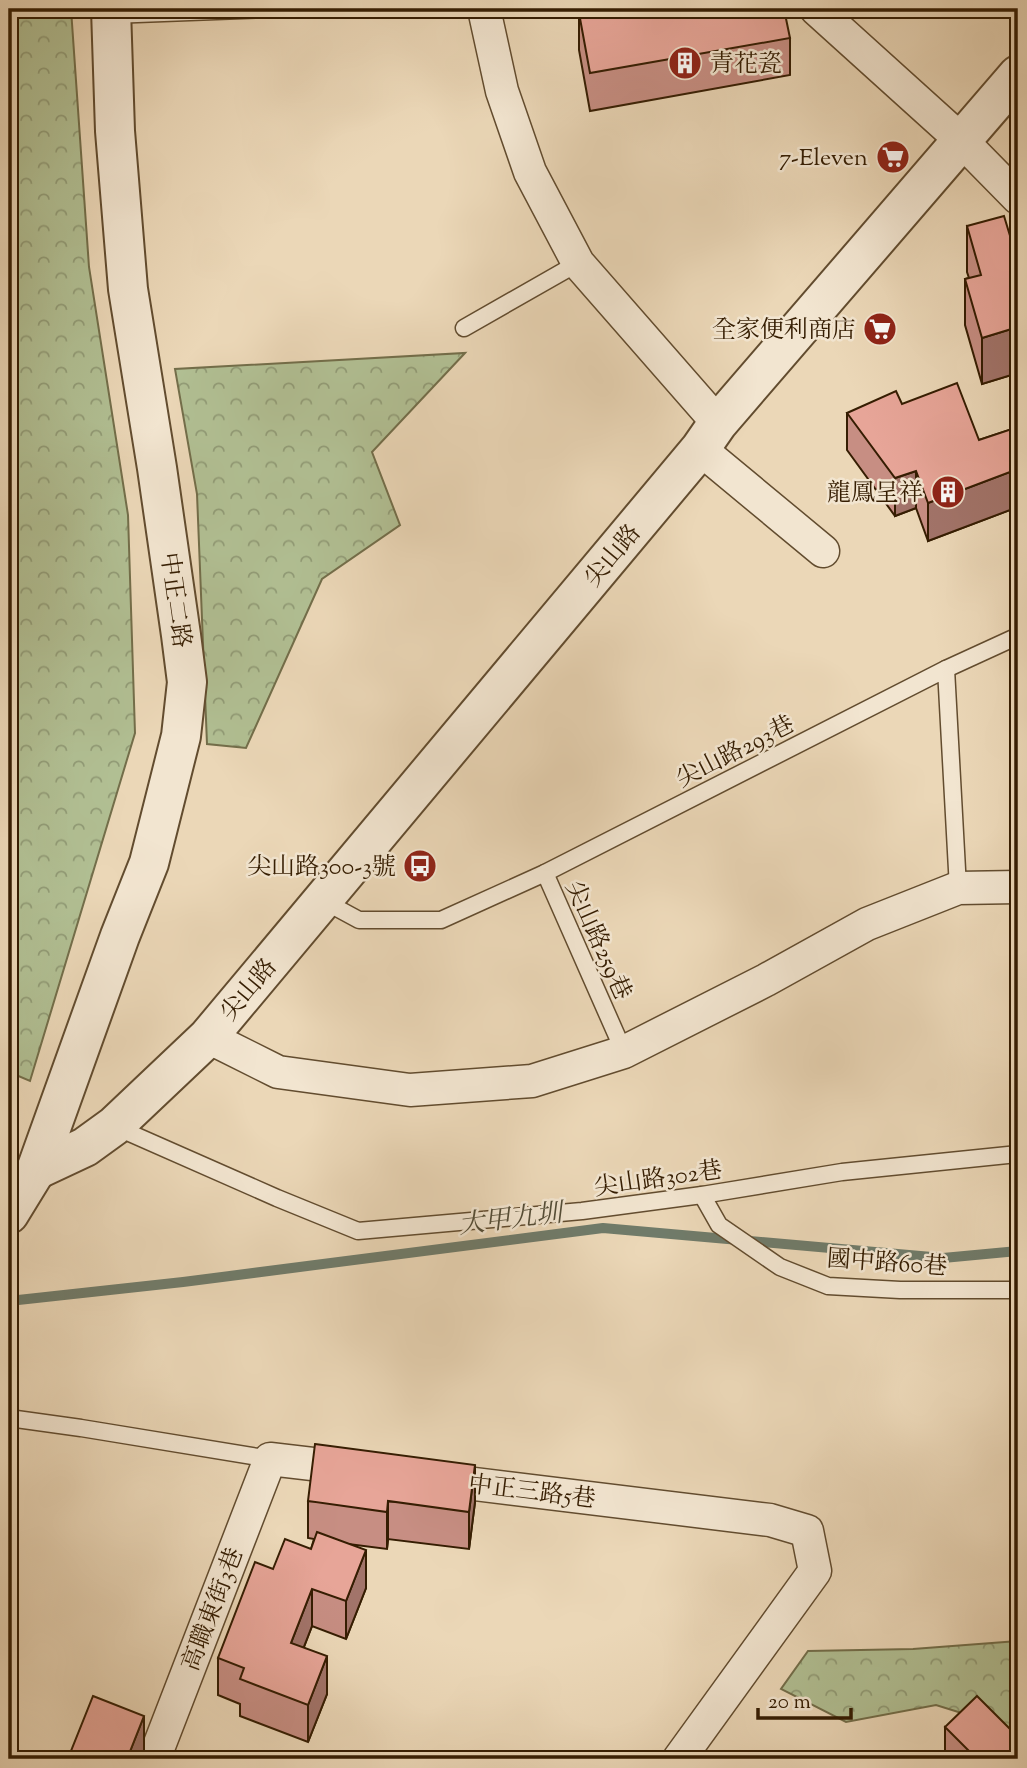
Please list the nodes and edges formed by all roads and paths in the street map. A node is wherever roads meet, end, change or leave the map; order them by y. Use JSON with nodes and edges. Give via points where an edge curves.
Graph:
{"nodes":[{"id":1,"x":270,"y":9,"type":"edge"},
{"id":2,"x":484,"y":9,"type":"edge"},
{"id":3,"x":582,"y":9,"type":"edge"},
{"id":4,"x":592,"y":9,"type":"edge"},
{"id":5,"x":816,"y":9,"type":"edge"},
{"id":6,"x":111,"y":12,"type":"edge"},
{"id":7,"x":1018,"y":75,"type":"edge"},
{"id":8,"x":961,"y":140,"type":"junction"},
{"id":9,"x":1018,"y":198,"type":"edge"},
{"id":10,"x":578,"y":263,"type":"junction"},
{"id":11,"x":464,"y":328,"type":"dead end"},
{"id":12,"x":709,"y":436,"type":"junction"},
{"id":13,"x":823,"y":551,"type":"dead end"},
{"id":14,"x":1018,"y":636,"type":"edge"},
{"id":15,"x":946,"y":669,"type":"junction"},
{"id":16,"x":545,"y":873,"type":"junction"},
{"id":17,"x":1018,"y":887,"type":"edge"},
{"id":18,"x":958,"y":888,"type":"junction"},
{"id":19,"x":322,"y":900,"type":"junction"},
{"id":20,"x":208,"y":1037,"type":"junction"},
{"id":21,"x":624,"y":1052,"type":"junction"},
{"id":22,"x":114,"y":1126,"type":"junction"},
{"id":23,"x":1018,"y":1154,"type":"edge"},
{"id":24,"x":36,"y":1170,"type":"junction"},
{"id":25,"x":702,"y":1195,"type":"junction"},
{"id":26,"x":9,"y":1214,"type":"edge"},
{"id":27,"x":1018,"y":1290,"type":"edge"},
{"id":28,"x":9,"y":1418,"type":"edge"},
{"id":29,"x":270,"y":1459,"type":"junction"},
{"id":30,"x":153,"y":1759,"type":"edge"},
{"id":31,"x":678,"y":1759,"type":"edge"}],
"edges":[{"from":1,"to":6,"type":"lane"},
{"from":2,"to":10,"type":"street","via":[[502,91],[530,172]]},
{"from":3,"to":4,"type":"lane"},
{"from":5,"to":8,"type":"street"},
{"from":6,"to":24,"type":"street","name":"中正二路","via":[[128,289],[187,682],[181,736],[149,863]]},
{"from":7,"to":8,"type":"street","name":"尖山路"},
{"from":8,"to":9,"type":"street"},
{"from":8,"to":12,"type":"street","name":"尖山路"},
{"from":10,"to":11,"type":"lane"},
{"from":10,"to":12,"type":"street"},
{"from":12,"to":13,"type":"street"},
{"from":12,"to":19,"type":"street","name":"尖山路"},
{"from":14,"to":15,"type":"lane","name":"尖山路293巷"},
{"from":15,"to":16,"type":"lane","name":"尖山路293巷"},
{"from":15,"to":18,"type":"lane"},
{"from":16,"to":19,"type":"lane","name":"尖山路259巷","via":[[441,920],[359,920]]},
{"from":16,"to":21,"type":"lane","name":"尖山路259巷"},
{"from":17,"to":18,"type":"street","name":"尖山路"},
{"from":18,"to":21,"type":"street","name":"尖山路","via":[[867,924]]},
{"from":19,"to":20,"type":"street","name":"尖山路"},
{"from":20,"to":21,"type":"street","name":"尖山路","via":[[278,1072],[410,1090],[532,1081]]},
{"from":20,"to":22,"type":"street","name":"尖山路"},
{"from":22,"to":24,"type":"street","name":"尖山路","via":[[85,1147]]},
{"from":22,"to":25,"type":"lane","name":"尖山路302巷","via":[[358,1231]]},
{"from":23,"to":25,"type":"lane","name":"尖山路302巷","via":[[842,1172]]},
{"from":24,"to":26,"type":"street","name":"中正二路"},
{"from":25,"to":27,"type":"lane","name":"國中路60巷","via":[[719,1225],[780,1267],[828,1286]]},
{"from":28,"to":29,"type":"lane","name":"中正三路5巷"},
{"from":29,"to":30,"type":"street","name":"高職東街3巷"},
{"from":29,"to":31,"type":"street","name":"中正三路5巷","via":[[770,1520],[807,1531],[814,1571]]}]}
